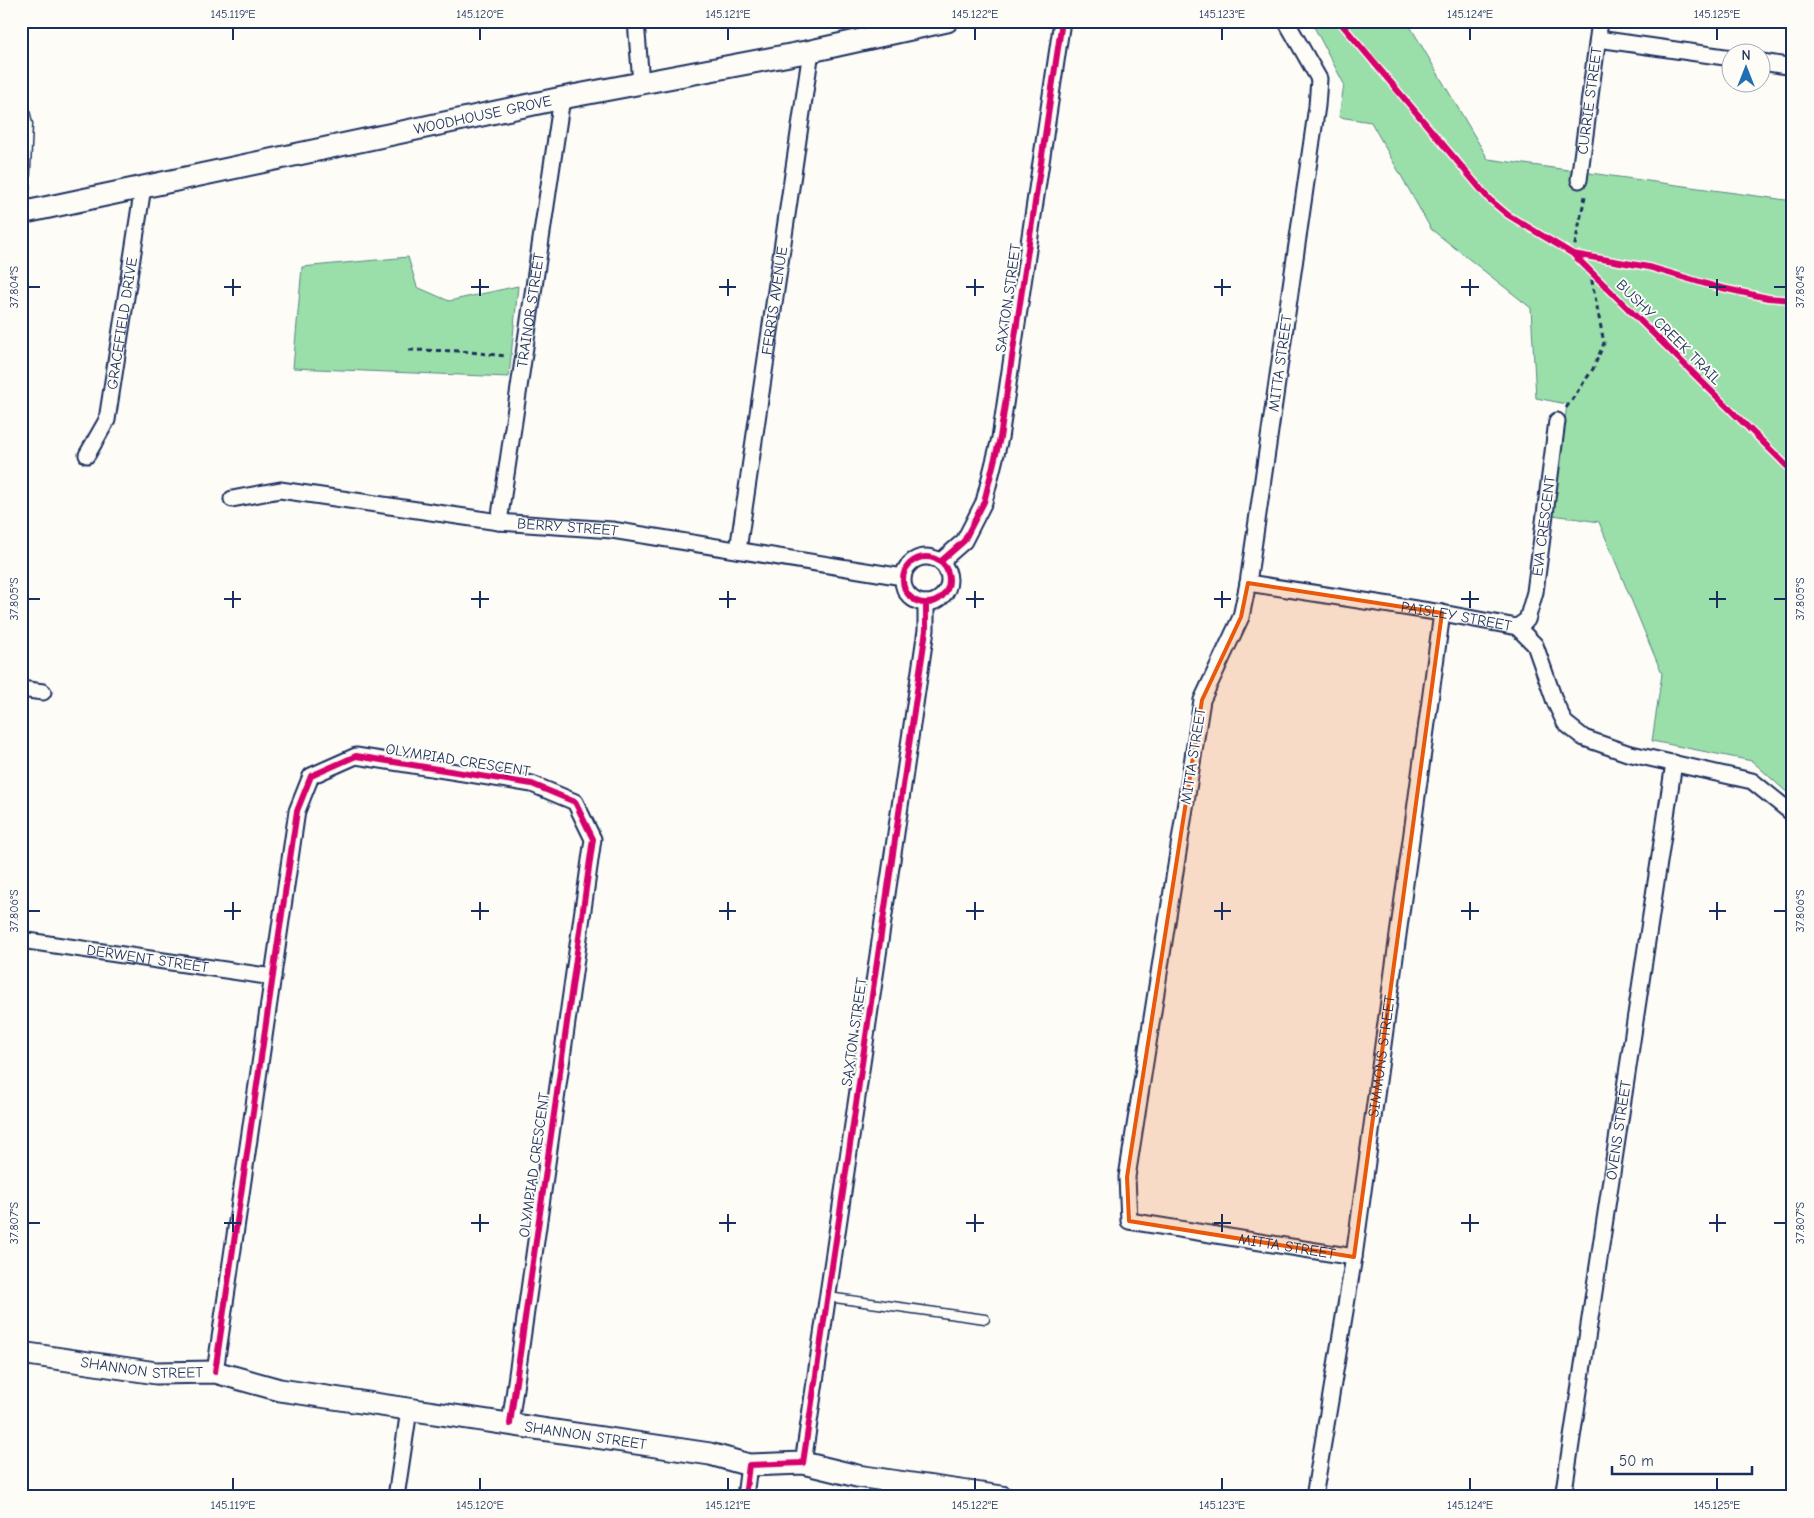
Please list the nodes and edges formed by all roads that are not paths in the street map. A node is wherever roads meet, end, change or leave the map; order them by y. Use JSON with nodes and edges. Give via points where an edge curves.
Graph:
{"nodes":[{"id":1,"x":636,"y":21,"type":"edge"},
{"id":2,"x":947,"y":21,"type":"edge"},
{"id":3,"x":1062,"y":21,"type":"edge"},
{"id":4,"x":1286,"y":21,"type":"edge"},
{"id":5,"x":1600,"y":21,"type":"edge"},
{"id":6,"x":884,"y":28,"type":"edge"},
{"id":7,"x":1598,"y":39,"type":"junction"},
{"id":8,"x":812,"y":51,"type":"junction"},
{"id":9,"x":1722,"y":57,"type":"edge"},
{"id":10,"x":1772,"y":64,"type":"edge"},
{"id":11,"x":1793,"y":67,"type":"edge"},
{"id":12,"x":641,"y":83,"type":"junction"},
{"id":13,"x":21,"y":94,"type":"edge"},
{"id":14,"x":562,"y":98,"type":"junction"},
{"id":15,"x":1579,"y":180,"type":"road end"},
{"id":16,"x":143,"y":187,"type":"junction"},
{"id":17,"x":22,"y":213,"type":"edge"},
{"id":18,"x":1557,"y":421,"type":"road end"},
{"id":19,"x":87,"y":455,"type":"dead end"},
{"id":20,"x":232,"y":499,"type":"dead end"},
{"id":21,"x":499,"y":522,"type":"junction"},
{"id":22,"x":738,"y":550,"type":"junction"},
{"id":23,"x":940,"y":562,"type":"junction"},
{"id":24,"x":903,"y":577,"type":"junction"},
{"id":25,"x":1248,"y":583,"type":"junction"},
{"id":26,"x":926,"y":603,"type":"junction"},
{"id":27,"x":1442,"y":613,"type":"junction"},
{"id":28,"x":1517,"y":627,"type":"junction"},
{"id":29,"x":21,"y":689,"type":"edge"},
{"id":30,"x":43,"y":692,"type":"dead end"},
{"id":31,"x":1674,"y":763,"type":"junction"},
{"id":32,"x":1793,"y":814,"type":"edge"},
{"id":33,"x":21,"y":940,"type":"edge"},
{"id":34,"x":273,"y":977,"type":"junction"},
{"id":35,"x":1354,"y":1257,"type":"junction"},
{"id":36,"x":828,"y":1297,"type":"junction"},
{"id":37,"x":985,"y":1319,"type":"dead end"},
{"id":38,"x":21,"y":1353,"type":"edge"},
{"id":39,"x":215,"y":1372,"type":"junction"},
{"id":40,"x":409,"y":1410,"type":"junction"},
{"id":41,"x":510,"y":1424,"type":"junction"},
{"id":42,"x":803,"y":1464,"type":"junction"},
{"id":43,"x":749,"y":1465,"type":"junction"},
{"id":44,"x":396,"y":1497,"type":"edge"},
{"id":45,"x":745,"y":1497,"type":"edge"},
{"id":46,"x":1002,"y":1497,"type":"edge"},
{"id":47,"x":1314,"y":1497,"type":"edge"},
{"id":48,"x":1564,"y":1497,"type":"edge"}],
"edges":[{"from":1,"to":12,"type":"street"},
{"from":2,"to":6,"type":"street","name":"WOODHOUSE GROVE"},
{"from":3,"to":23,"type":"street","name":"SAXTON STREET","via":[[1000,438],[984,502],[964,541]]},
{"from":4,"to":25,"type":"street","name":"MITTA STREET","via":[[1319,79]]},
{"from":5,"to":7,"type":"street","name":"CURRIE STREET"},
{"from":6,"to":8,"type":"street","name":"WOODHOUSE GROVE"},
{"from":7,"to":9,"type":"street"},
{"from":7,"to":15,"type":"street","name":"CURRIE STREET"},
{"from":8,"to":12,"type":"street","name":"WOODHOUSE GROVE"},
{"from":8,"to":22,"type":"street","name":"FERRIS AVENUE"},
{"from":10,"to":11,"type":"street"},
{"from":12,"to":14,"type":"street","name":"WOODHOUSE GROVE"},
{"from":13,"to":17,"type":"lane","via":[[28,124]]},
{"from":14,"to":16,"type":"street","name":"WOODHOUSE GROVE"},
{"from":14,"to":21,"type":"street","name":"TRAINOR STREET"},
{"from":16,"to":17,"type":"street","name":"WOODHOUSE GROVE"},
{"from":16,"to":19,"type":"street","name":"GRACEFIELD DRIVE","via":[[107,420]]},
{"from":18,"to":28,"type":"street","name":"EVA CRESCENT","via":[[1536,592],[1527,620]]},
{"from":20,"to":21,"type":"street","name":"BERRY STREET","via":[[280,490]]},
{"from":21,"to":22,"type":"street","name":"BERRY STREET","via":[[612,530]]},
{"from":22,"to":24,"type":"street","name":"BERRY STREET"},
{"from":23,"to":24,"type":"street","via":[[920,558],[908,565]]},
{"from":23,"to":26,"type":"street","via":[[946,568],[949,583],[944,594]]},
{"from":24,"to":26,"type":"street","via":[[908,594],[916,601]]},
{"from":25,"to":27,"type":"street","name":"PAISLEY STREET"},
{"from":25,"to":35,"type":"street","name":"MITTA STREET","via":[[1241,617],[1202,700],[1127,1177],[1129,1221]]},
{"from":26,"to":36,"type":"street","name":"SAXTON STREET","via":[[926,630]]},
{"from":27,"to":28,"type":"street","name":"PAISLEY STREET"},
{"from":27,"to":35,"type":"street","name":"SIMMONS STREET"},
{"from":28,"to":31,"type":"street","name":"PAISLEY STREET","via":[[1535,644],[1554,702],[1565,723],[1584,738],[1627,753]]},
{"from":29,"to":30,"type":"street"},
{"from":31,"to":32,"type":"street","name":"PAISLEY STREET","via":[[1752,780]]},
{"from":31,"to":48,"type":"street","name":"OVENS STREET"},
{"from":33,"to":34,"type":"street","name":"DERWENT STREET"},
{"from":34,"to":39,"type":"street","name":"OLYMPIAD CRESCENT"},
{"from":34,"to":41,"type":"street","name":"OLYMPIAD CRESCENT","via":[[297,811],[311,776],[356,756],[532,784],[575,802],[592,840]]},
{"from":35,"to":47,"type":"street","name":"SIMMONS STREET"},
{"from":36,"to":37,"type":"lane"},
{"from":36,"to":42,"type":"street","name":"SAXTON STREET"},
{"from":38,"to":39,"type":"street","name":"SHANNON STREET","via":[[156,1373]]},
{"from":39,"to":40,"type":"street","name":"SHANNON STREET","via":[[280,1390]]},
{"from":40,"to":41,"type":"street","name":"SHANNON STREET"},
{"from":40,"to":44,"type":"street"},
{"from":41,"to":43,"type":"street","name":"SHANNON STREET","via":[[710,1454]]},
{"from":42,"to":43,"type":"street","name":"SHANNON STREET"},
{"from":42,"to":46,"type":"street","name":"SHANNON STREET","via":[[857,1476]]},
{"from":43,"to":45,"type":"street"}]}
